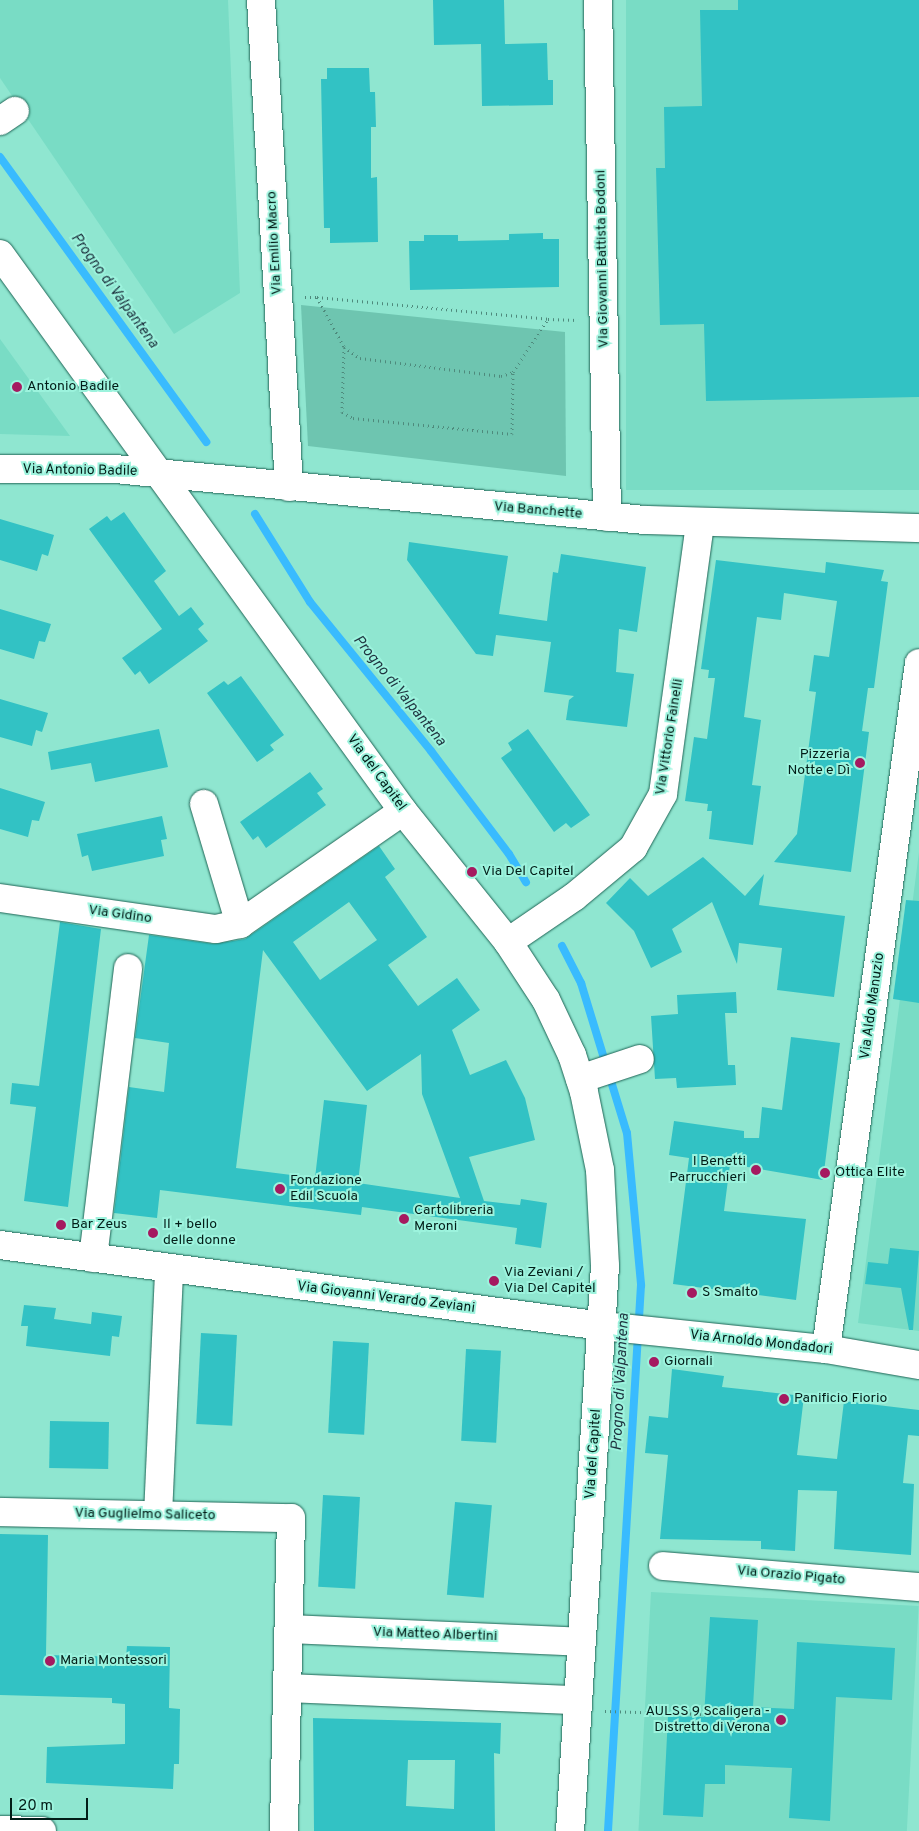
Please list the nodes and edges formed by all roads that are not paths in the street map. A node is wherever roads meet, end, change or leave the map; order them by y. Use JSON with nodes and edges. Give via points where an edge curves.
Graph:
{"nodes":[{"id":1,"x":261,"y":0,"type":"edge"},
{"id":2,"x":598,"y":0,"type":"edge"},
{"id":3,"x":0,"y":254,"type":"edge"},
{"id":4,"x":0,"y":469,"type":"edge"},
{"id":5,"x":159,"y":473,"type":"junction"},
{"id":6,"x":289,"y":487,"type":"junction"},
{"id":7,"x":607,"y":517,"type":"junction"},
{"id":8,"x":700,"y":523,"type":"junction"},
{"id":9,"x":919,"y":528,"type":"edge"},
{"id":10,"x":919,"y":663,"type":"edge"},
{"id":11,"x":204,"y":804,"type":"dead end"},
{"id":12,"x":403,"y":811,"type":"junction"},
{"id":13,"x":0,"y":898,"type":"edge"},
{"id":14,"x":240,"y":924,"type":"junction"},
{"id":15,"x":508,"y":942,"type":"junction"},
{"id":16,"x":128,"y":968,"type":"dead end"},
{"id":17,"x":640,"y":1059,"type":"dead end"},
{"id":18,"x":591,"y":1075,"type":"junction"},
{"id":19,"x":0,"y":1246,"type":"edge"},
{"id":20,"x":93,"y":1258,"type":"junction"},
{"id":21,"x":169,"y":1269,"type":"junction"},
{"id":22,"x":610,"y":1327,"type":"junction"},
{"id":23,"x":826,"y":1350,"type":"junction"},
{"id":24,"x":919,"y":1365,"type":"edge"},
{"id":25,"x":0,"y":1512,"type":"edge"},
{"id":26,"x":158,"y":1515,"type":"junction"},
{"id":27,"x":663,"y":1566,"type":"dead end"},
{"id":28,"x":919,"y":1587,"type":"edge"},
{"id":29,"x":289,"y":1629,"type":"junction"},
{"id":30,"x":581,"y":1642,"type":"junction"},
{"id":31,"x":287,"y":1688,"type":"junction"},
{"id":32,"x":589,"y":1705,"type":"junction"},
{"id":33,"x":0,"y":1830,"type":"edge"},
{"id":34,"x":42,"y":1831,"type":"edge"},
{"id":35,"x":284,"y":1831,"type":"edge"},
{"id":36,"x":570,"y":1831,"type":"edge"}],
"edges":[{"from":1,"to":6,"type":"street","name":"Via Emilio Macro"},
{"from":2,"to":7,"type":"street","name":"Via Giovanni Battista Bodoni"},
{"from":3,"to":5,"type":"street","name":"Via del Capitel"},
{"from":4,"to":5,"type":"street","name":"Via Antonio Badile"},
{"from":5,"to":6,"type":"street","name":"Via Banchette"},
{"from":5,"to":12,"type":"street","name":"Via del Capitel"},
{"from":6,"to":7,"type":"street","name":"Via Banchette"},
{"from":7,"to":8,"type":"street","name":"Via Banchette"},
{"from":8,"to":9,"type":"street","name":"Via Banchette"},
{"from":8,"to":15,"type":"street","name":"Via Vittorio Fainelli","via":[[663,794],[633,848],[574,897]]},
{"from":10,"to":23,"type":"street","name":"Via Aldo Manuzio"},
{"from":11,"to":14,"type":"street"},
{"from":12,"to":14,"type":"street","name":"Via Gidino"},
{"from":12,"to":15,"type":"street","name":"Via del Capitel"},
{"from":13,"to":14,"type":"street","name":"Via Gidino","via":[[216,928]]},
{"from":15,"to":18,"type":"street","name":"Via del Capitel"},
{"from":16,"to":20,"type":"street"},
{"from":17,"to":18,"type":"street"},
{"from":18,"to":22,"type":"street","name":"Via del Capitel"},
{"from":19,"to":20,"type":"street","name":"Via Giovanni Verardo Zeviani"},
{"from":20,"to":21,"type":"street","name":"Via Giovanni Verardo Zeviani"},
{"from":21,"to":22,"type":"street","name":"Via Giovanni Verardo Zeviani"},
{"from":21,"to":26,"type":"street"},
{"from":22,"to":23,"type":"street","name":"Via Arnoldo Mondadori"},
{"from":22,"to":30,"type":"street","name":"Via del Capitel"},
{"from":23,"to":24,"type":"street","name":"Via Arnoldo Mondadori"},
{"from":25,"to":26,"type":"street","name":"Via Guglielmo Saliceto"},
{"from":26,"to":29,"type":"street","name":"Via Guglielmo Saliceto","via":[[291,1518]]},
{"from":27,"to":28,"type":"street","name":"Via Orazio Pigato"},
{"from":29,"to":30,"type":"street","name":"Via Matteo Albertini"},
{"from":29,"to":31,"type":"street"},
{"from":30,"to":32,"type":"street","name":"Via del Capitel"},
{"from":31,"to":32,"type":"street"},
{"from":31,"to":35,"type":"street"},
{"from":32,"to":36,"type":"street","name":"Via del Capitel"},
{"from":33,"to":34,"type":"street"}]}
